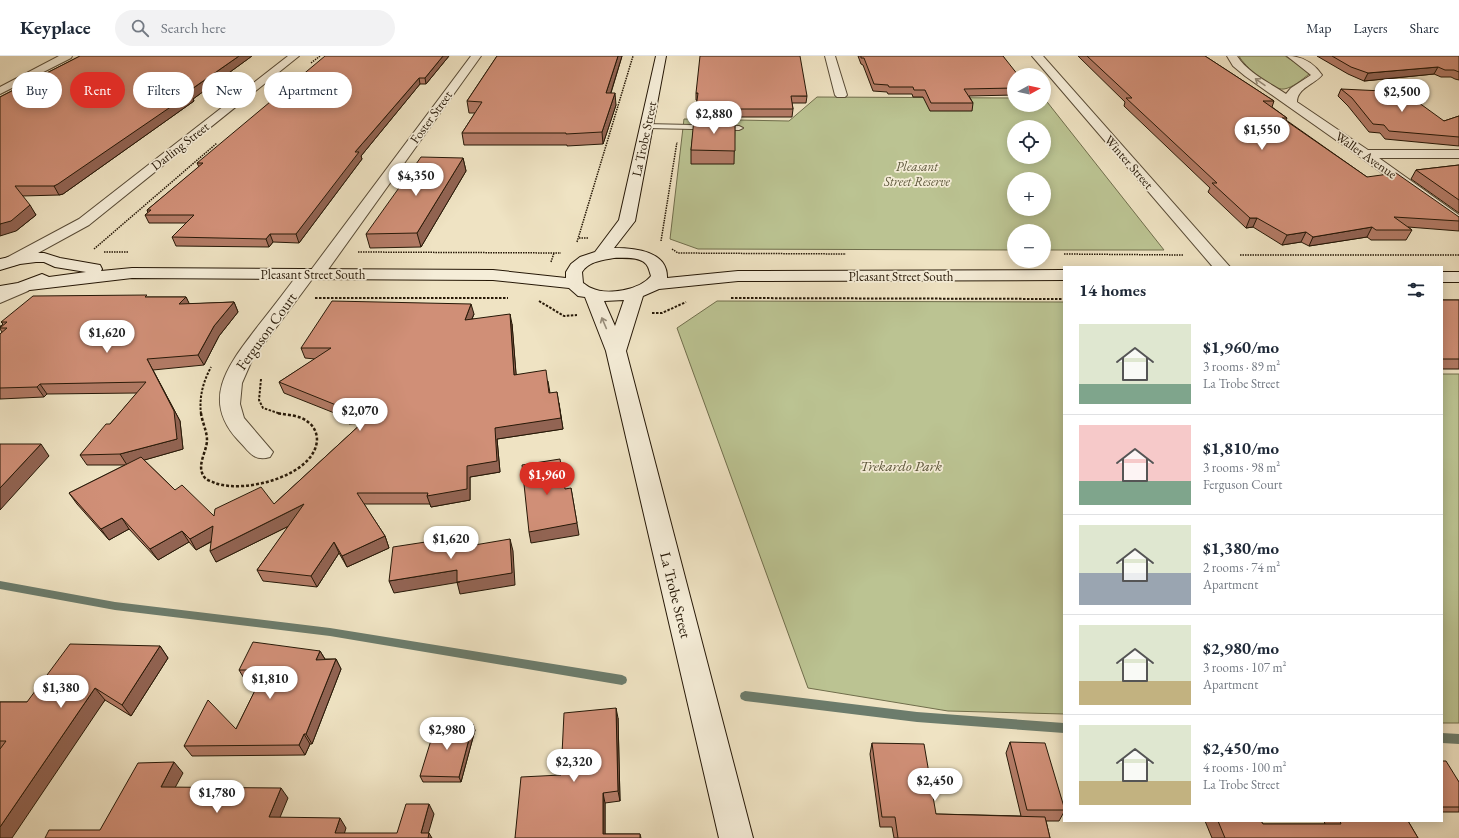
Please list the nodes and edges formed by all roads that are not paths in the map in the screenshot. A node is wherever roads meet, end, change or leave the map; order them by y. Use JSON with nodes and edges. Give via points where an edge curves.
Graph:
{"nodes":[{"id":1,"x":67,"y":56,"type":"edge"},
{"id":2,"x":294,"y":56,"type":"edge"},
{"id":3,"x":476,"y":56,"type":"edge"},
{"id":4,"x":661,"y":56,"type":"edge"},
{"id":5,"x":830,"y":56,"type":"edge"},
{"id":6,"x":1037,"y":56,"type":"edge"},
{"id":7,"x":1232,"y":56,"type":"edge"},
{"id":8,"x":1292,"y":56,"type":"edge"},
{"id":9,"x":0,"y":91,"type":"edge"},
{"id":10,"x":841,"y":95,"type":"dead end"},
{"id":11,"x":1291,"y":104,"type":"junction"},
{"id":12,"x":648,"y":126,"type":"junction"},
{"id":13,"x":739,"y":128,"type":"dead end"},
{"id":14,"x":1365,"y":154,"type":"junction"},
{"id":15,"x":1459,"y":154,"type":"edge"},
{"id":16,"x":627,"y":221,"type":"junction"},
{"id":17,"x":84,"y":222,"type":"junction"},
{"id":18,"x":1459,"y":222,"type":"edge"},
{"id":19,"x":601,"y":255,"type":"junction"},
{"id":20,"x":639,"y":255,"type":"junction"},
{"id":21,"x":54,"y":261,"type":"junction"},
{"id":22,"x":4,"y":263,"type":"edge"},
{"id":23,"x":581,"y":264,"type":"junction"},
{"id":24,"x":668,"y":265,"type":"junction"},
{"id":25,"x":1221,"y":266,"type":"edge"},
{"id":26,"x":132,"y":273,"type":"junction"},
{"id":27,"x":312,"y":274,"type":"junction"},
{"id":28,"x":1063,"y":275,"type":"edge"},
{"id":29,"x":493,"y":276,"type":"junction"},
{"id":30,"x":738,"y":276,"type":"junction"},
{"id":31,"x":1443,"y":277,"type":"edge"},
{"id":32,"x":1459,"y":277,"type":"edge"},
{"id":33,"x":575,"y":284,"type":"junction"},
{"id":34,"x":654,"y":284,"type":"junction"},
{"id":35,"x":25,"y":286,"type":"junction"},
{"id":36,"x":0,"y":291,"type":"edge"},
{"id":37,"x":592,"y":294,"type":"junction"},
{"id":38,"x":635,"y":294,"type":"junction"},
{"id":39,"x":0,"y":298,"type":"edge"},
{"id":40,"x":616,"y":351,"type":"junction"},
{"id":41,"x":262,"y":452,"type":"dead end"},
{"id":42,"x":736,"y":838,"type":"edge"}],
"edges":[{"from":1,"to":9,"type":"street"},
{"from":2,"to":17,"type":"street","name":"Darling Street"},
{"from":3,"to":27,"type":"street","name":"Foster Street"},
{"from":4,"to":12,"type":"street","name":"La Trobe Street"},
{"from":5,"to":10,"type":"street"},
{"from":6,"to":25,"type":"street","name":"Winter Street"},
{"from":11,"to":7,"type":"street","name":"Waller Avenue","one_way":true,"via":[[1243,69]]},
{"from":8,"to":11,"type":"street","via":[[1317,75],[1292,94]]},
{"from":11,"to":14,"type":"street","name":"Waller Avenue"},
{"from":12,"to":13,"type":"lane"},
{"from":12,"to":16,"type":"street","name":"La Trobe Street"},
{"from":14,"to":15,"type":"street"},
{"from":14,"to":18,"type":"street","name":"Waller Avenue"},
{"from":16,"to":19,"type":"street","name":"La Trobe Street"},
{"from":16,"to":20,"type":"street"},
{"from":17,"to":21,"type":"street","name":"Darling Street","via":[[63,244]]},
{"from":17,"to":22,"type":"street","name":"Darling Street"},
{"from":19,"to":20,"type":"street"},
{"from":19,"to":23,"type":"street","name":"Pleasant Street South"},
{"from":20,"to":24,"type":"street","name":"Pleasant Street South"},
{"from":21,"to":22,"type":"street","name":"Pleasant Street South","via":[[36,258]]},
{"from":21,"to":26,"type":"street","name":"Pleasant Street South"},
{"from":21,"to":35,"type":"street","name":"Darling Street","via":[[55,268],[52,273]]},
{"from":23,"to":29,"type":"street","name":"Pleasant Street South"},
{"from":23,"to":33,"type":"street","via":[[575,270]]},
{"from":24,"to":30,"type":"street","name":"Pleasant Street South"},
{"from":24,"to":34,"type":"street","via":[[659,269],[659,277]]},
{"from":26,"to":27,"type":"street","name":"Pleasant Street South"},
{"from":26,"to":35,"type":"street","name":"Pleasant Street South"},
{"from":27,"to":29,"type":"street","name":"Pleasant Street South"},
{"from":27,"to":41,"type":"street","name":"Ferguson Court","via":[[243,359],[232,383],[230,404],[233,418]]},
{"from":28,"to":30,"type":"street","name":"Pleasant Street South"},
{"from":29,"to":33,"type":"street","name":"Pleasant Street South"},
{"from":30,"to":34,"type":"street","name":"Pleasant Street South"},
{"from":31,"to":32,"type":"street"},
{"from":33,"to":37,"type":"street","via":[[584,292]]},
{"from":34,"to":38,"type":"street"},
{"from":35,"to":36,"type":"street","name":"Pleasant Street South"},
{"from":35,"to":39,"type":"street"},
{"from":37,"to":38,"type":"street"},
{"from":40,"to":37,"type":"street","name":"La Trobe Street","one_way":true},
{"from":38,"to":40,"type":"street"},
{"from":40,"to":42,"type":"street","name":"La Trobe Street"}]}
